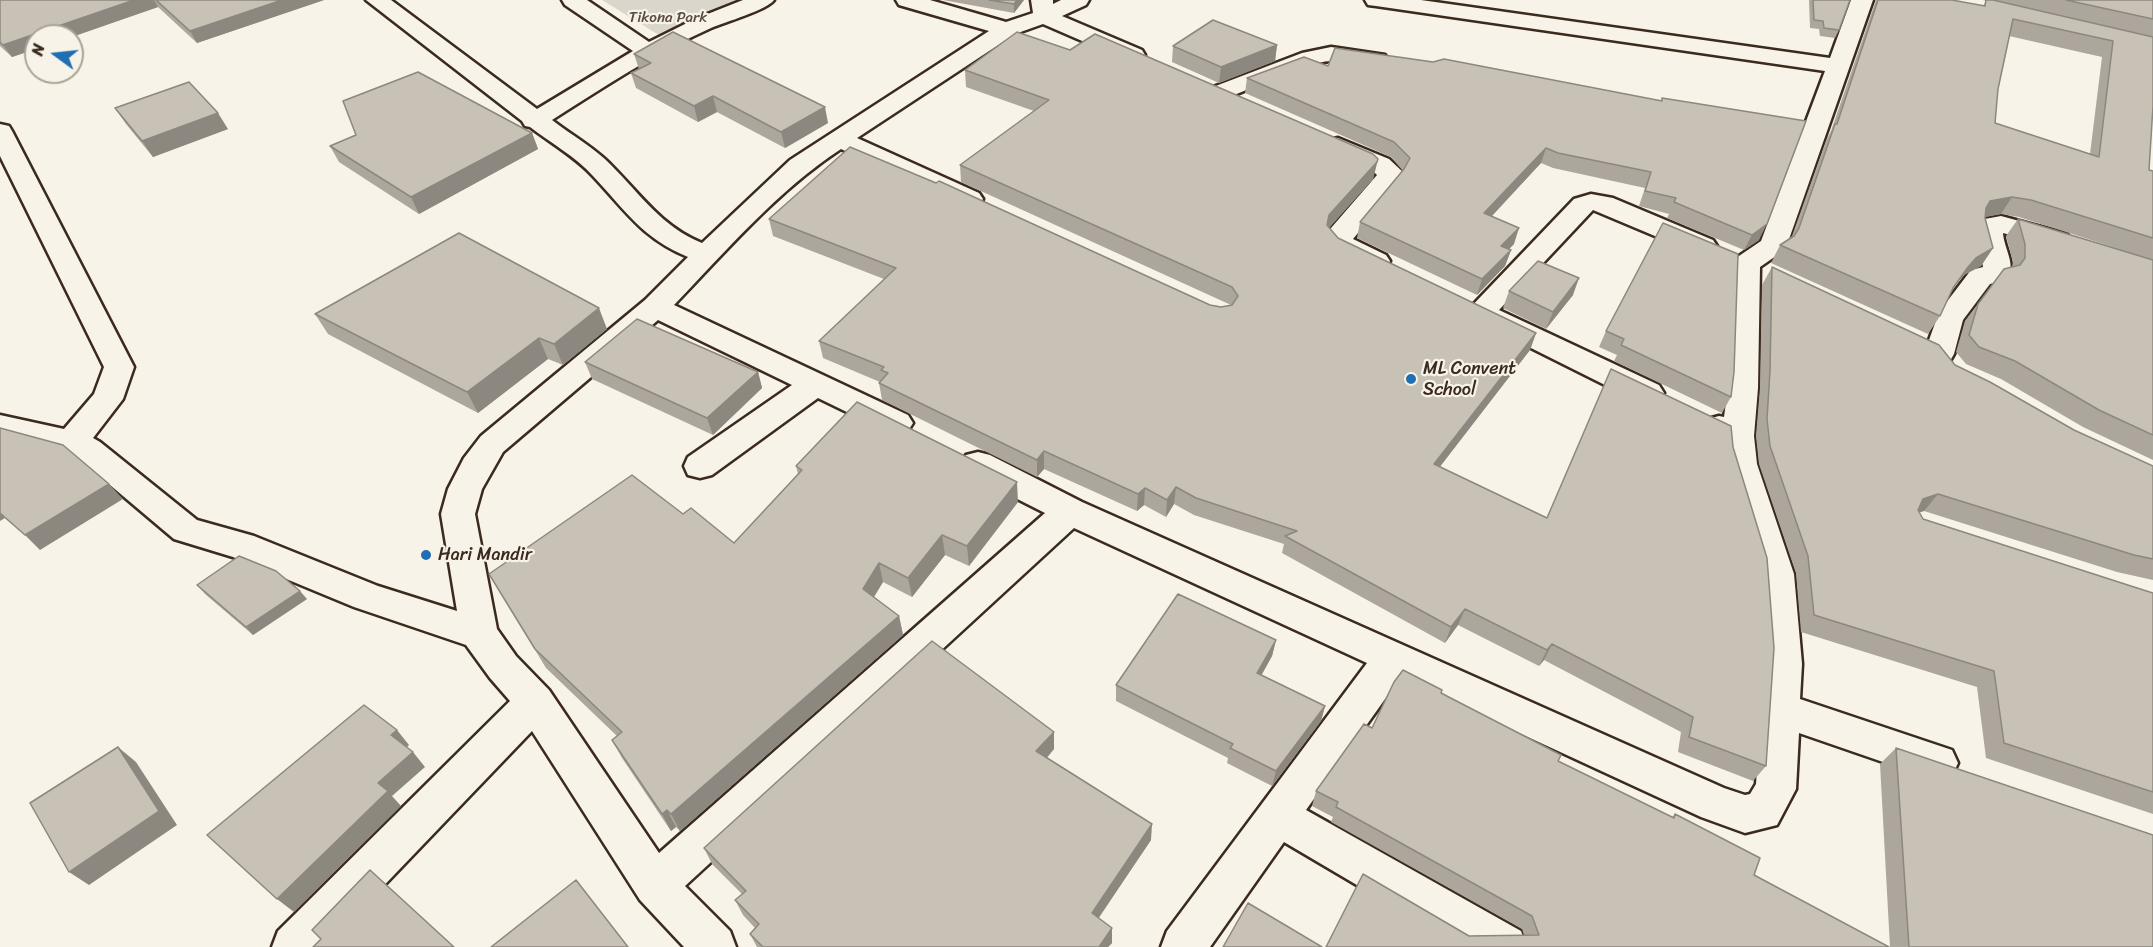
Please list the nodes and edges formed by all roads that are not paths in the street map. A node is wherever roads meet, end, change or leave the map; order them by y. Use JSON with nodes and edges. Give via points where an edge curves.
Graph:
{"nodes":[{"id":1,"x":377,"y":0,"type":"edge"},
{"id":2,"x":573,"y":0,"type":"edge"},
{"id":3,"x":763,"y":0,"type":"edge"},
{"id":4,"x":907,"y":0,"type":"edge"},
{"id":5,"x":1078,"y":0,"type":"edge"},
{"id":6,"x":1376,"y":0,"type":"edge"},
{"id":7,"x":1862,"y":0,"type":"edge"},
{"id":8,"x":1043,"y":8,"type":"edge"},
{"id":9,"x":1007,"y":29,"type":"junction"},
{"id":10,"x":646,"y":51,"type":"junction"},
{"id":11,"x":1397,"y":63,"type":"edge"},
{"id":12,"x":1160,"y":66,"type":"edge"},
{"id":13,"x":1837,"y":66,"type":"junction"},
{"id":14,"x":1252,"y":106,"type":"edge"},
{"id":15,"x":534,"y":121,"type":"junction"},
{"id":16,"x":0,"y":131,"type":"edge"},
{"id":17,"x":1316,"y":135,"type":"edge"},
{"id":18,"x":838,"y":138,"type":"junction"},
{"id":19,"x":990,"y":208,"type":"edge"},
{"id":20,"x":2086,"y":249,"type":"edge"},
{"id":21,"x":707,"y":255,"type":"junction"},
{"id":22,"x":1746,"y":264,"type":"junction"},
{"id":23,"x":1398,"y":272,"type":"edge"},
{"id":24,"x":1779,"y":279,"type":"edge"},
{"id":25,"x":655,"y":308,"type":"junction"},
{"id":26,"x":1937,"y":357,"type":"edge"},
{"id":27,"x":814,"y":385,"type":"junction"},
{"id":28,"x":0,"y":426,"type":"edge"},
{"id":29,"x":1738,"y":436,"type":"junction"},
{"id":30,"x":923,"y":437,"type":"edge"},
{"id":31,"x":71,"y":442,"type":"junction"},
{"id":32,"x":955,"y":453,"type":"edge"},
{"id":33,"x":700,"y":466,"type":"dead end"},
{"id":34,"x":1070,"y":511,"type":"junction"},
{"id":35,"x":479,"y":634,"type":"junction"},
{"id":36,"x":1394,"y":656,"type":"junction"},
{"id":37,"x":535,"y":702,"type":"junction"},
{"id":38,"x":1780,"y":709,"type":"junction"},
{"id":39,"x":1970,"y":774,"type":"edge"},
{"id":40,"x":1279,"y":817,"type":"junction"},
{"id":41,"x":655,"y":885,"type":"junction"},
{"id":42,"x":294,"y":947,"type":"edge"},
{"id":43,"x":714,"y":947,"type":"edge"},
{"id":44,"x":1183,"y":947,"type":"edge"},
{"id":45,"x":1505,"y":947,"type":"edge"}],
"edges":[{"from":1,"to":15,"type":"street"},
{"from":2,"to":10,"type":"street"},
{"from":3,"to":10,"type":"street"},
{"from":4,"to":9,"type":"street"},
{"from":5,"to":8,"type":"street"},
{"from":6,"to":13,"type":"street"},
{"from":7,"to":13,"type":"street"},
{"from":8,"to":9,"type":"street"},
{"from":8,"to":12,"type":"street"},
{"from":9,"to":18,"type":"street"},
{"from":10,"to":15,"type":"street"},
{"from":11,"to":14,"type":"street","via":[[1331,54],[1211,88]]},
{"from":13,"to":22,"type":"street","via":[[1773,245]]},
{"from":15,"to":21,"type":"street","via":[[601,169],[651,224],[673,241]]},
{"from":16,"to":31,"type":"street","via":[[118,367],[116,385],[104,405]]},
{"from":17,"to":23,"type":"street","via":[[1380,164],[1390,173],[1339,241]]},
{"from":18,"to":19,"type":"street"},
{"from":18,"to":21,"type":"street","via":[[780,181]]},
{"from":20,"to":26,"type":"street","via":[[2019,227],[1989,226],[1997,274],[1981,276],[1949,319]]},
{"from":21,"to":25,"type":"street"},
{"from":22,"to":24,"type":"street"},
{"from":22,"to":29,"type":"street"},
{"from":22,"to":29,"type":"street","via":[[1591,202],[1471,306]]},
{"from":25,"to":27,"type":"street"},
{"from":25,"to":35,"type":"street","via":[[492,444],[476,467],[458,514]]},
{"from":27,"to":30,"type":"street"},
{"from":27,"to":33,"type":"street"},
{"from":28,"to":31,"type":"street"},
{"from":29,"to":38,"type":"street","via":[[1741,464],[1776,574],[1783,664]]},
{"from":31,"to":35,"type":"street","via":[[104,460],[186,530],[242,546],[367,597]]},
{"from":32,"to":34,"type":"street"},
{"from":34,"to":36,"type":"street"},
{"from":34,"to":41,"type":"street"},
{"from":35,"to":37,"type":"street"},
{"from":36,"to":38,"type":"street","via":[[1745,814],[1762,811],[1776,789]]},
{"from":36,"to":40,"type":"street"},
{"from":37,"to":41,"type":"street"},
{"from":37,"to":42,"type":"street"},
{"from":38,"to":39,"type":"street"},
{"from":40,"to":44,"type":"street"},
{"from":40,"to":45,"type":"street"},
{"from":41,"to":43,"type":"street"}]}
